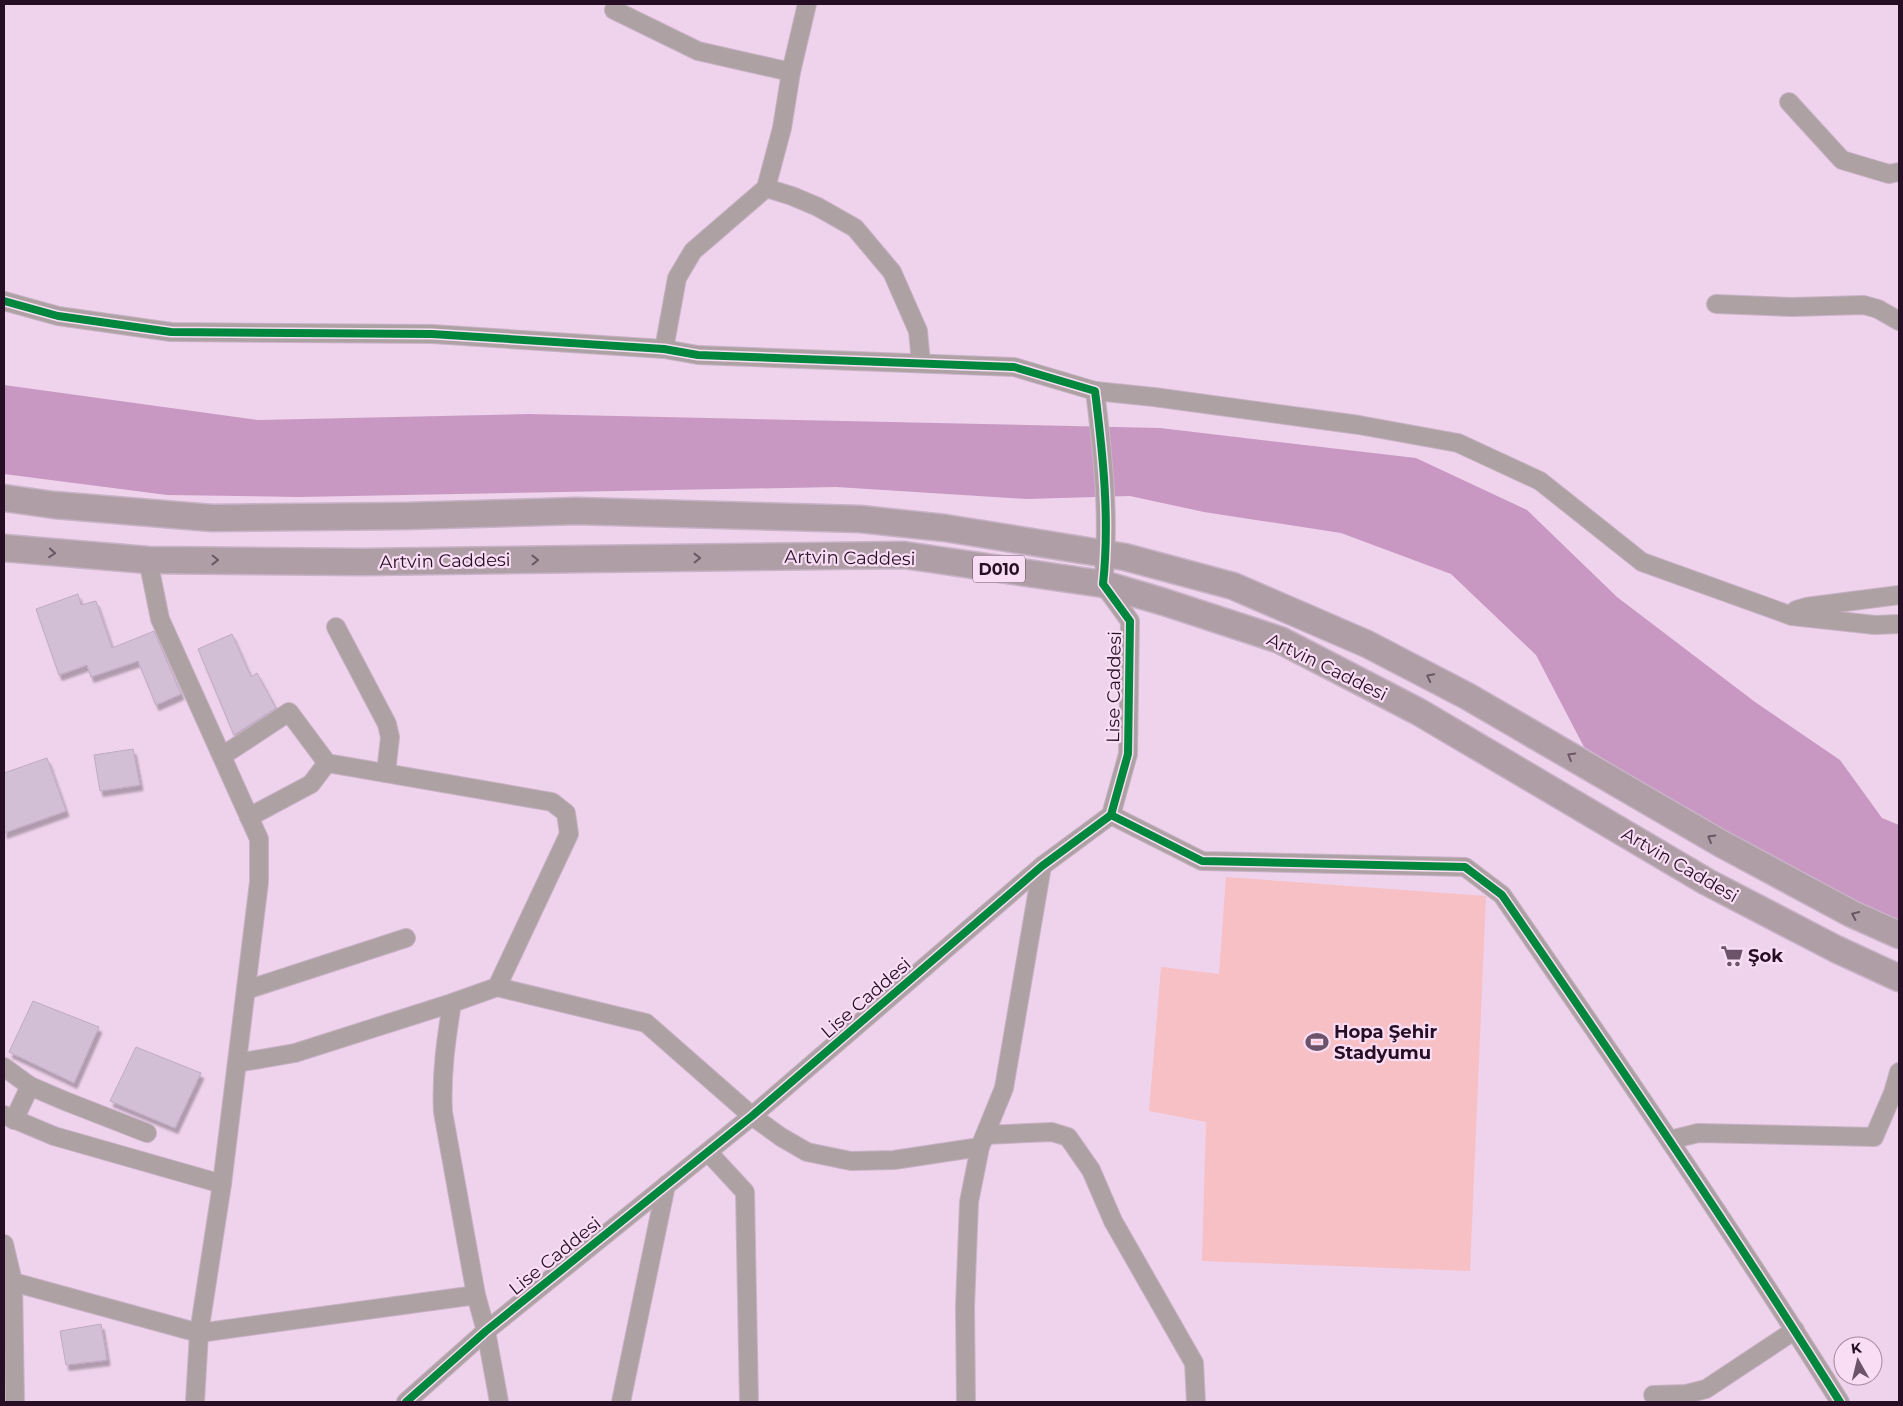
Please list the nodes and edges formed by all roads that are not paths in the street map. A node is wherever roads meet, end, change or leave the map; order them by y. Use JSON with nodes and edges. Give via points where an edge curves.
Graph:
{"nodes":[{"id":1,"x":807,"y":4,"type":"edge"},
{"id":2,"x":614,"y":10,"type":"dead end"},
{"id":3,"x":791,"y":72,"type":"junction"},
{"id":4,"x":1789,"y":102,"type":"dead end"},
{"id":5,"x":1899,"y":172,"type":"edge"},
{"id":6,"x":766,"y":188,"type":"junction"},
{"id":7,"x":4,"y":300,"type":"edge"},
{"id":8,"x":1716,"y":304,"type":"dead end"},
{"id":9,"x":1899,"y":322,"type":"edge"},
{"id":10,"x":664,"y":349,"type":"junction"},
{"id":11,"x":921,"y":363,"type":"junction"},
{"id":12,"x":1096,"y":391,"type":"junction"},
{"id":13,"x":4,"y":498,"type":"edge"},
{"id":14,"x":4,"y":548,"type":"edge"},
{"id":15,"x":1106,"y":554,"type":"junction"},
{"id":16,"x":148,"y":560,"type":"junction"},
{"id":17,"x":1103,"y":584,"type":"junction"},
{"id":18,"x":1899,"y":595,"type":"edge"},
{"id":19,"x":1792,"y":616,"type":"junction"},
{"id":20,"x":1899,"y":624,"type":"edge"},
{"id":21,"x":336,"y":627,"type":"dead end"},
{"id":22,"x":222,"y":756,"type":"junction"},
{"id":23,"x":327,"y":763,"type":"junction"},
{"id":24,"x":386,"y":773,"type":"junction"},
{"id":25,"x":1111,"y":815,"type":"junction"},
{"id":26,"x":249,"y":817,"type":"junction"},
{"id":27,"x":1042,"y":866,"type":"junction"},
{"id":28,"x":1899,"y":935,"type":"edge"},
{"id":29,"x":406,"y":938,"type":"dead end"},
{"id":30,"x":1899,"y":978,"type":"edge"},
{"id":31,"x":497,"y":987,"type":"junction"},
{"id":32,"x":246,"y":990,"type":"junction"},
{"id":33,"x":452,"y":1003,"type":"junction"},
{"id":34,"x":237,"y":1062,"type":"junction"},
{"id":35,"x":4,"y":1067,"type":"edge"},
{"id":36,"x":1899,"y":1072,"type":"edge"},
{"id":37,"x":30,"y":1086,"type":"junction"},
{"id":38,"x":752,"y":1116,"type":"junction"},
{"id":39,"x":9,"y":1117,"type":"edge"},
{"id":40,"x":147,"y":1133,"type":"dead end"},
{"id":41,"x":1670,"y":1140,"type":"junction"},
{"id":42,"x":983,"y":1141,"type":"junction"},
{"id":43,"x":708,"y":1152,"type":"junction"},
{"id":44,"x":222,"y":1184,"type":"junction"},
{"id":45,"x":666,"y":1185,"type":"junction"},
{"id":46,"x":4,"y":1244,"type":"edge"},
{"id":47,"x":9,"y":1282,"type":"edge"},
{"id":48,"x":476,"y":1295,"type":"junction"},
{"id":49,"x":1795,"y":1330,"type":"junction"},
{"id":50,"x":486,"y":1331,"type":"junction"},
{"id":51,"x":199,"y":1333,"type":"junction"},
{"id":52,"x":1653,"y":1394,"type":"dead end"},
{"id":53,"x":15,"y":1402,"type":"edge"},
{"id":54,"x":195,"y":1402,"type":"edge"},
{"id":55,"x":406,"y":1402,"type":"edge"},
{"id":56,"x":499,"y":1402,"type":"edge"},
{"id":57,"x":620,"y":1402,"type":"edge"},
{"id":58,"x":749,"y":1402,"type":"edge"},
{"id":59,"x":966,"y":1402,"type":"edge"},
{"id":60,"x":1196,"y":1402,"type":"edge"},
{"id":61,"x":1840,"y":1402,"type":"edge"}],
"edges":[{"from":1,"to":3,"type":"street"},
{"from":2,"to":3,"type":"street","via":[[698,51]]},
{"from":3,"to":6,"type":"street","via":[[782,128]]},
{"from":4,"to":5,"type":"street","via":[[1842,160],[1889,174]]},
{"from":6,"to":10,"type":"street","via":[[693,252],[677,278]]},
{"from":6,"to":11,"type":"street","via":[[818,207],[855,228],[892,272],[918,331]]},
{"from":7,"to":10,"type":"street","via":[[58,316],[171,332],[432,334]]},
{"from":8,"to":9,"type":"street","via":[[1864,305],[1878,309]]},
{"from":10,"to":11,"type":"street","via":[[698,355]]},
{"from":11,"to":12,"type":"street","via":[[1014,367]]},
{"from":12,"to":15,"type":"street"},
{"from":12,"to":19,"type":"street","via":[[1359,425],[1458,443],[1540,482],[1642,562]]},
{"from":13,"to":15,"type":"highway","name":"Artvin Caddesi","number":"D010","via":[[212,518],[577,511],[860,519]]},
{"from":14,"to":16,"type":"highway","name":"Artvin Caddesi","number":"D010","one_way":true},
{"from":15,"to":17,"type":"street"},
{"from":28,"to":15,"type":"highway","name":"Artvin Caddesi","number":"D010","one_way":true,"via":[[1852,914],[1720,843],[1467,696],[1367,644],[1233,586]]},
{"from":16,"to":17,"type":"highway","name":"Artvin Caddesi","number":"D010","one_way":true,"via":[[362,562],[904,556]]},
{"from":16,"to":22,"type":"street","via":[[160,619]]},
{"from":17,"to":25,"type":"street","name":"Lise Caddesi","via":[[1130,621],[1128,754]]},
{"from":17,"to":30,"type":"highway","name":"Artvin Caddesi","number":"D010","via":[[1280,640],[1419,712],[1707,882]]},
{"from":18,"to":19,"type":"street","via":[[1806,607],[1796,610]]},
{"from":19,"to":20,"type":"street","via":[[1875,625]]},
{"from":21,"to":24,"type":"street","via":[[387,724],[390,737]]},
{"from":22,"to":23,"type":"street","via":[[289,712]]},
{"from":22,"to":26,"type":"street"},
{"from":23,"to":24,"type":"street"},
{"from":23,"to":26,"type":"street","via":[[311,784]]},
{"from":24,"to":31,"type":"street","via":[[552,802],[566,813],[570,834]]},
{"from":25,"to":27,"type":"street","name":"Lise Caddesi"},
{"from":25,"to":41,"type":"street","via":[[1202,861],[1465,867],[1502,895]]},
{"from":26,"to":32,"type":"street","via":[[258,839],[259,882]]},
{"from":27,"to":38,"type":"street","name":"Lise Caddesi"},
{"from":27,"to":42,"type":"street","via":[[1004,1088]]},
{"from":29,"to":32,"type":"street"},
{"from":31,"to":33,"type":"street"},
{"from":31,"to":38,"type":"street","via":[[646,1023]]},
{"from":32,"to":34,"type":"street"},
{"from":33,"to":34,"type":"street","via":[[295,1053]]},
{"from":33,"to":48,"type":"street","via":[[443,1060],[443,1112]]},
{"from":34,"to":44,"type":"street"},
{"from":35,"to":37,"type":"street"},
{"from":36,"to":41,"type":"street","via":[[1874,1137],[1698,1133]]},
{"from":37,"to":39,"type":"street"},
{"from":37,"to":40,"type":"street"},
{"from":38,"to":42,"type":"street","via":[[807,1152],[851,1161],[894,1160]]},
{"from":38,"to":43,"type":"street","name":"Lise Caddesi"},
{"from":39,"to":44,"type":"street","via":[[54,1136]]},
{"from":41,"to":49,"type":"street"},
{"from":42,"to":59,"type":"street","via":[[969,1202]]},
{"from":42,"to":60,"type":"street","via":[[1052,1132],[1068,1137],[1091,1170],[1113,1220],[1194,1363]]},
{"from":43,"to":45,"type":"street","name":"Lise Caddesi"},
{"from":43,"to":58,"type":"street","via":[[744,1192]]},
{"from":44,"to":51,"type":"street"},
{"from":45,"to":50,"type":"street","name":"Lise Caddesi"},
{"from":45,"to":57,"type":"street"},
{"from":46,"to":47,"type":"street"},
{"from":47,"to":51,"type":"street"},
{"from":47,"to":53,"type":"street"},
{"from":48,"to":50,"type":"street"},
{"from":48,"to":51,"type":"street"},
{"from":49,"to":52,"type":"street","via":[[1706,1389],[1686,1394]]},
{"from":49,"to":61,"type":"street"},
{"from":50,"to":55,"type":"street","name":"Lise Caddesi"},
{"from":50,"to":56,"type":"street"},
{"from":51,"to":54,"type":"street"}]}
